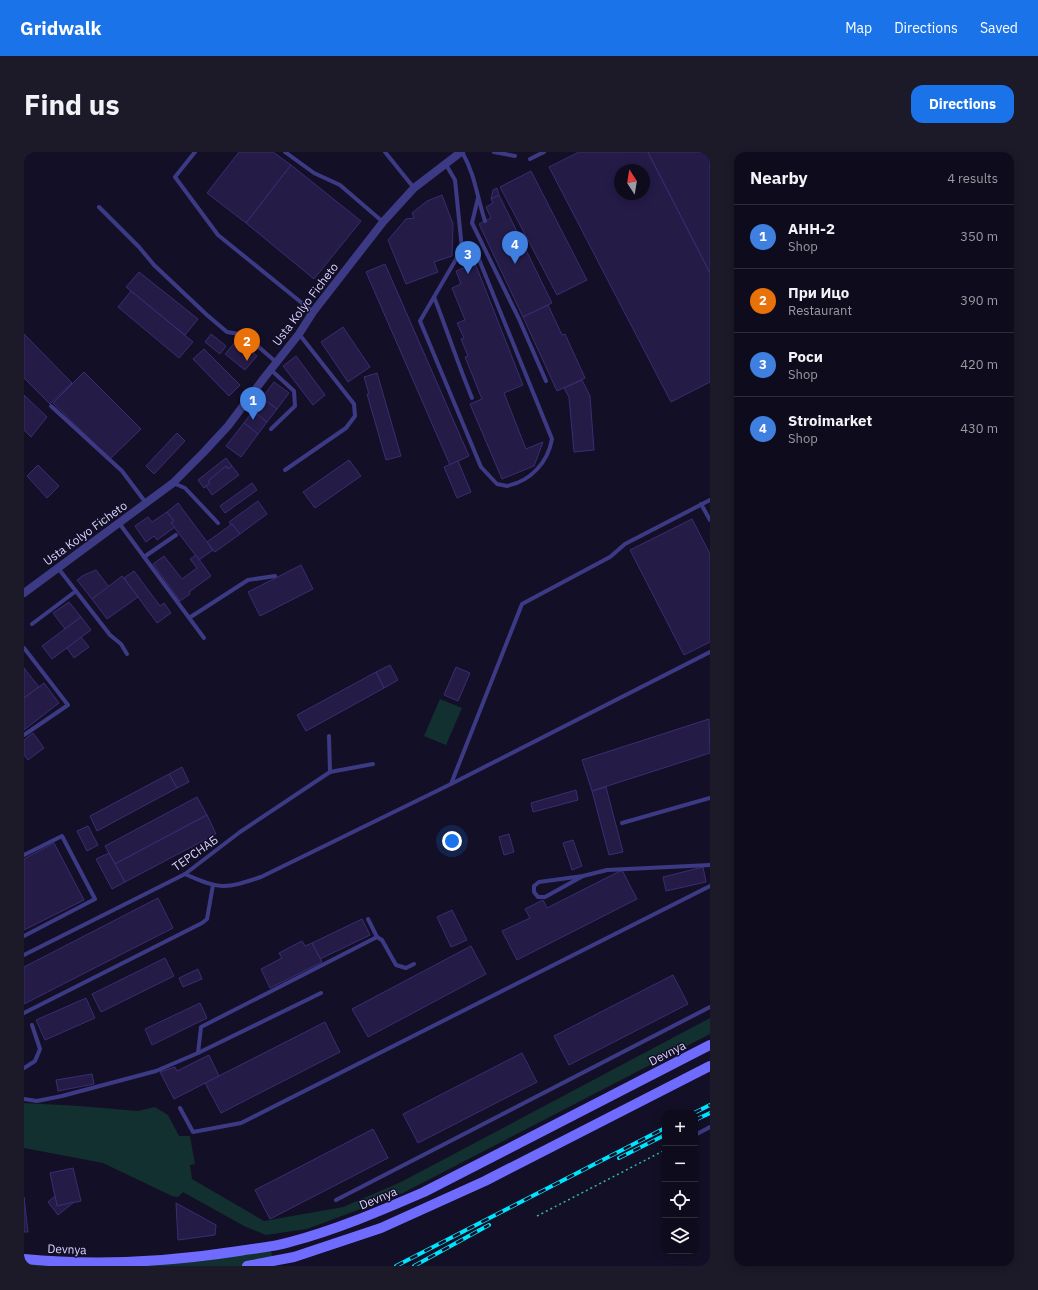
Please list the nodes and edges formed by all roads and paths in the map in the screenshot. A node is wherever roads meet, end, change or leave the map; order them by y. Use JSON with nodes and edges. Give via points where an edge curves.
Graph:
{"nodes":[{"id":1,"x":195,"y":152,"type":"edge"},
{"id":2,"x":285,"y":152,"type":"edge"},
{"id":3,"x":385,"y":152,"type":"edge"},
{"id":4,"x":462,"y":152,"type":"edge"},
{"id":5,"x":494,"y":152,"type":"edge"},
{"id":6,"x":544,"y":152,"type":"edge"},
{"id":7,"x":515,"y":156,"type":"dead end"},
{"id":8,"x":530,"y":160,"type":"dead end"},
{"id":9,"x":445,"y":163,"type":"junction"},
{"id":10,"x":414,"y":188,"type":"junction"},
{"id":11,"x":478,"y":198,"type":"junction"},
{"id":12,"x":99,"y":208,"type":"dead end"},
{"id":13,"x":485,"y":221,"type":"dead end"},
{"id":14,"x":383,"y":222,"type":"junction"},
{"id":15,"x":462,"y":249,"type":"junction"},
{"id":16,"x":434,"y":297,"type":"junction"},
{"id":17,"x":313,"y":312,"type":"junction"},
{"id":18,"x":300,"y":334,"type":"junction"},
{"id":19,"x":276,"y":362,"type":"junction"},
{"id":20,"x":270,"y":369,"type":"junction"},
{"id":21,"x":546,"y":381,"type":"dead end"},
{"id":22,"x":472,"y":398,"type":"dead end"},
{"id":23,"x":51,"y":406,"type":"dead end"},
{"id":24,"x":271,"y":429,"type":"dead end"},
{"id":25,"x":285,"y":470,"type":"dead end"},
{"id":26,"x":173,"y":483,"type":"junction"},
{"id":27,"x":710,"y":500,"type":"edge"},
{"id":28,"x":146,"y":503,"type":"junction"},
{"id":29,"x":702,"y":504,"type":"junction"},
{"id":30,"x":710,"y":520,"type":"edge"},
{"id":31,"x":119,"y":523,"type":"junction"},
{"id":32,"x":218,"y":523,"type":"dead end"},
{"id":33,"x":176,"y":535,"type":"dead end"},
{"id":34,"x":144,"y":557,"type":"junction"},
{"id":35,"x":58,"y":568,"type":"junction"},
{"id":36,"x":275,"y":576,"type":"dead end"},
{"id":37,"x":76,"y":591,"type":"junction"},
{"id":38,"x":24,"y":593,"type":"edge"},
{"id":39,"x":190,"y":618,"type":"junction"},
{"id":40,"x":32,"y":624,"type":"dead end"},
{"id":41,"x":204,"y":638,"type":"dead end"},
{"id":42,"x":24,"y":648,"type":"edge"},
{"id":43,"x":710,"y":652,"type":"edge"},
{"id":44,"x":127,"y":654,"type":"dead end"},
{"id":45,"x":24,"y":735,"type":"edge"},
{"id":46,"x":329,"y":736,"type":"dead end"},
{"id":47,"x":373,"y":764,"type":"dead end"},
{"id":48,"x":330,"y":772,"type":"junction"},
{"id":49,"x":451,"y":784,"type":"junction"},
{"id":50,"x":710,"y":798,"type":"edge"},
{"id":51,"x":622,"y":822,"type":"dead end"},
{"id":52,"x":24,"y":856,"type":"edge"},
{"id":53,"x":710,"y":864,"type":"edge"},
{"id":54,"x":185,"y":874,"type":"junction"},
{"id":55,"x":583,"y":876,"type":"junction"},
{"id":56,"x":213,"y":885,"type":"junction"},
{"id":57,"x":710,"y":886,"type":"edge"},
{"id":58,"x":368,"y":919,"type":"dead end"},
{"id":59,"x":24,"y":936,"type":"edge"},
{"id":60,"x":377,"y":937,"type":"junction"},
{"id":61,"x":24,"y":955,"type":"edge"},
{"id":62,"x":414,"y":964,"type":"dead end"},
{"id":63,"x":321,"y":993,"type":"dead end"},
{"id":64,"x":710,"y":1007,"type":"edge"},
{"id":65,"x":24,"y":1013,"type":"edge"},
{"id":66,"x":32,"y":1025,"type":"dead end"},
{"id":67,"x":710,"y":1045,"type":"edge"},
{"id":68,"x":198,"y":1053,"type":"junction"},
{"id":69,"x":710,"y":1066,"type":"edge"},
{"id":70,"x":24,"y":1068,"type":"edge"},
{"id":71,"x":24,"y":1099,"type":"edge"},
{"id":72,"x":180,"y":1108,"type":"dead end"},
{"id":73,"x":710,"y":1127,"type":"edge"},
{"id":74,"x":698,"y":1133,"type":"edge"},
{"id":75,"x":662,"y":1152,"type":"edge"},
{"id":76,"x":336,"y":1200,"type":"dead end"},
{"id":77,"x":537,"y":1216,"type":"dead end"},
{"id":78,"x":24,"y":1259,"type":"edge"},
{"id":79,"x":247,"y":1266,"type":"edge"}],
"edges":[{"from":1,"to":17,"type":"lane","via":[[175,177],[218,235]]},
{"from":2,"to":14,"type":"lane","via":[[314,173],[340,185]]},
{"from":3,"to":10,"type":"lane"},
{"from":4,"to":9,"type":"street","name":"Usta Kolyo Ficheto"},
{"from":4,"to":11,"type":"lane","via":[[476,180]]},
{"from":5,"to":7,"type":"lane"},
{"from":6,"to":8,"type":"lane"},
{"from":9,"to":10,"type":"street","name":"Usta Kolyo Ficheto"},
{"from":9,"to":15,"type":"lane","via":[[455,180]]},
{"from":10,"to":14,"type":"street","name":"Usta Kolyo Ficheto"},
{"from":11,"to":13,"type":"lane"},
{"from":11,"to":21,"type":"lane","via":[[472,223]]},
{"from":12,"to":19,"type":"lane","via":[[207,315],[227,332],[245,335]]},
{"from":14,"to":17,"type":"street","name":"Usta Kolyo Ficheto"},
{"from":15,"to":16,"type":"lane"},
{"from":15,"to":16,"type":"lane","via":[[478,257],[552,438],[550,449],[538,470],[512,485],[497,484],[481,467],[420,321]]},
{"from":16,"to":22,"type":"lane"},
{"from":17,"to":18,"type":"street","name":"Usta Kolyo Ficheto"},
{"from":18,"to":19,"type":"street","name":"Usta Kolyo Ficheto"},
{"from":18,"to":25,"type":"lane","via":[[354,404],[355,416],[346,428]]},
{"from":19,"to":20,"type":"street","name":"Usta Kolyo Ficheto"},
{"from":20,"to":24,"type":"lane","via":[[294,391],[295,406]]},
{"from":20,"to":26,"type":"street","name":"Usta Kolyo Ficheto","via":[[228,426]]},
{"from":23,"to":28,"type":"lane","via":[[122,471]]},
{"from":26,"to":28,"type":"street","name":"Usta Kolyo Ficheto"},
{"from":26,"to":32,"type":"lane","via":[[185,488]]},
{"from":27,"to":29,"type":"lane"},
{"from":28,"to":31,"type":"street","name":"Usta Kolyo Ficheto"},
{"from":29,"to":30,"type":"lane"},
{"from":29,"to":49,"type":"lane","via":[[625,544],[610,557],[522,604]]},
{"from":31,"to":34,"type":"lane"},
{"from":31,"to":35,"type":"street","name":"Usta Kolyo Ficheto"},
{"from":33,"to":34,"type":"lane"},
{"from":34,"to":39,"type":"lane"},
{"from":35,"to":37,"type":"lane"},
{"from":35,"to":38,"type":"street","name":"Usta Kolyo Ficheto"},
{"from":36,"to":39,"type":"lane","via":[[248,580]]},
{"from":37,"to":40,"type":"lane"},
{"from":37,"to":44,"type":"lane"},
{"from":39,"to":41,"type":"lane"},
{"from":42,"to":45,"type":"lane","via":[[68,705]]},
{"from":43,"to":49,"type":"lane"},
{"from":46,"to":48,"type":"lane"},
{"from":47,"to":48,"type":"lane","name":"ТЕРСНАБ"},
{"from":48,"to":54,"type":"lane","name":"ТЕРСНАБ","via":[[240,832]]},
{"from":49,"to":56,"type":"lane","via":[[261,877],[232,887]]},
{"from":50,"to":51,"type":"lane"},
{"from":52,"to":59,"type":"lane","via":[[62,836],[95,899]]},
{"from":53,"to":55,"type":"lane","via":[[607,870]]},
{"from":54,"to":56,"type":"lane"},
{"from":54,"to":61,"type":"lane","name":"ТЕРСНАБ"},
{"from":55,"to":55,"type":"lane","via":[[539,882],[534,886],[534,892],[538,897],[545,897]]},
{"from":56,"to":65,"type":"lane","via":[[207,919],[202,923]]},
{"from":57,"to":72,"type":"lane","via":[[240,1123],[193,1132]]},
{"from":58,"to":60,"type":"lane"},
{"from":60,"to":62,"type":"lane","via":[[382,940],[396,965],[406,968]]},
{"from":60,"to":68,"type":"lane","via":[[201,1027]]},
{"from":63,"to":68,"type":"lane"},
{"from":64,"to":76,"type":"lane"},
{"from":66,"to":70,"type":"lane","via":[[40,1049],[35,1061]]},
{"from":67,"to":78,"type":"main road","name":"Devnya","via":[[424,1192],[334,1229],[289,1243],[148,1262],[89,1263]]},
{"from":68,"to":71,"type":"lane","via":[[156,1071],[62,1096],[36,1101]]},
{"from":69,"to":79,"type":"main road","via":[[484,1181],[388,1225],[294,1257]]},
{"from":73,"to":74,"type":"lane"},
{"from":75,"to":77,"type":"path"}]}
